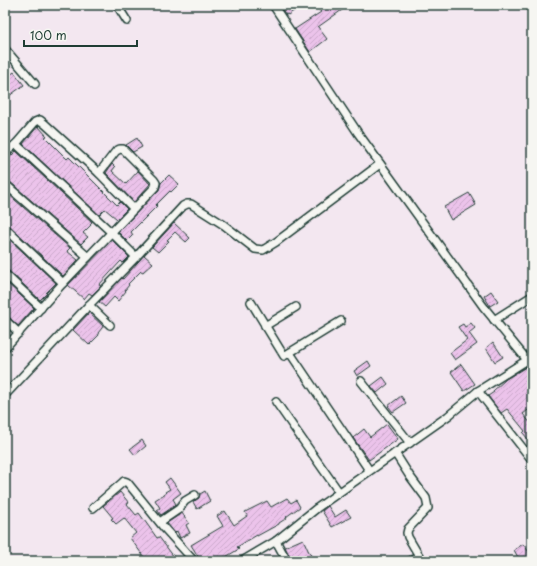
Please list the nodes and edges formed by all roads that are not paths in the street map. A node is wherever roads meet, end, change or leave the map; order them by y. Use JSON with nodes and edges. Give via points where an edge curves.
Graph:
{"nodes":[{"id":1,"x":117,"y":5,"type":"edge"},
{"id":2,"x":275,"y":6,"type":"edge"},
{"id":3,"x":127,"y":21,"type":"dead end"},
{"id":4,"x":5,"y":49,"type":"edge"},
{"id":5,"x":35,"y":84,"type":"dead end"},
{"id":6,"x":16,"y":144,"type":"junction"},
{"id":7,"x":5,"y":153,"type":"edge"},
{"id":8,"x":380,"y":164,"type":"junction"},
{"id":9,"x":99,"y":172,"type":"junction"},
{"id":10,"x":5,"y":184,"type":"edge"},
{"id":11,"x":134,"y":209,"type":"junction"},
{"id":12,"x":5,"y":228,"type":"edge"},
{"id":13,"x":112,"y":233,"type":"junction"},
{"id":14,"x":88,"y":257,"type":"junction"},
{"id":15,"x":136,"y":258,"type":"junction"},
{"id":16,"x":5,"y":274,"type":"edge"},
{"id":17,"x":64,"y":283,"type":"junction"},
{"id":18,"x":532,"y":296,"type":"edge"},
{"id":19,"x":251,"y":302,"type":"dead end"},
{"id":20,"x":89,"y":305,"type":"junction"},
{"id":21,"x":296,"y":307,"type":"dead end"},
{"id":22,"x":41,"y":308,"type":"junction"},
{"id":23,"x":5,"y":320,"type":"edge"},
{"id":24,"x":494,"y":320,"type":"junction"},
{"id":25,"x":341,"y":321,"type":"dead end"},
{"id":26,"x":110,"y":325,"type":"dead end"},
{"id":27,"x":265,"y":326,"type":"junction"},
{"id":28,"x":19,"y":333,"type":"junction"},
{"id":29,"x":5,"y":348,"type":"edge"},
{"id":30,"x":290,"y":353,"type":"junction"},
{"id":31,"x":529,"y":358,"type":"edge"},
{"id":32,"x":532,"y":366,"type":"edge"},
{"id":33,"x":361,"y":381,"type":"dead end"},
{"id":34,"x":478,"y":391,"type":"junction"},
{"id":35,"x":5,"y":394,"type":"edge"},
{"id":36,"x":276,"y":402,"type":"dead end"},
{"id":37,"x":410,"y":443,"type":"junction"},
{"id":38,"x":395,"y":453,"type":"junction"},
{"id":39,"x":532,"y":460,"type":"edge"},
{"id":40,"x":369,"y":470,"type":"junction"},
{"id":41,"x":339,"y":492,"type":"junction"},
{"id":42,"x":195,"y":495,"type":"dead end"},
{"id":43,"x":92,"y":508,"type":"dead end"},
{"id":44,"x":160,"y":522,"type":"junction"},
{"id":45,"x":276,"y":541,"type":"junction"},
{"id":46,"x":420,"y":558,"type":"edge"},
{"id":47,"x":194,"y":561,"type":"edge"},
{"id":48,"x":242,"y":561,"type":"edge"},
{"id":49,"x":287,"y":561,"type":"edge"},
{"id":50,"x":410,"y":561,"type":"edge"}],
"edges":[{"from":1,"to":3,"type":"street"},
{"from":2,"to":8,"type":"street"},
{"from":4,"to":5,"type":"street"},
{"from":6,"to":7,"type":"street"},
{"from":6,"to":9,"type":"street","via":[[35,122],[40,120]]},
{"from":6,"to":13,"type":"street"},
{"from":8,"to":15,"type":"street","via":[[263,250],[255,249],[224,225],[187,204]]},
{"from":8,"to":24,"type":"street"},
{"from":9,"to":11,"type":"street"},
{"from":9,"to":11,"type":"street","via":[[116,152],[123,149],[154,180],[155,187]]},
{"from":10,"to":14,"type":"street"},
{"from":11,"to":13,"type":"street"},
{"from":12,"to":17,"type":"street"},
{"from":13,"to":14,"type":"street"},
{"from":13,"to":15,"type":"street"},
{"from":14,"to":17,"type":"street"},
{"from":15,"to":20,"type":"street"},
{"from":16,"to":22,"type":"street"},
{"from":17,"to":22,"type":"street"},
{"from":18,"to":24,"type":"street"},
{"from":19,"to":27,"type":"street"},
{"from":20,"to":26,"type":"street"},
{"from":20,"to":35,"type":"street"},
{"from":21,"to":27,"type":"street"},
{"from":22,"to":28,"type":"street"},
{"from":23,"to":28,"type":"street"},
{"from":24,"to":31,"type":"street"},
{"from":25,"to":30,"type":"street"},
{"from":27,"to":30,"type":"street","via":[[284,356]]},
{"from":28,"to":29,"type":"street"},
{"from":30,"to":40,"type":"street"},
{"from":31,"to":32,"type":"street"},
{"from":31,"to":34,"type":"street"},
{"from":33,"to":37,"type":"street"},
{"from":34,"to":37,"type":"street"},
{"from":34,"to":39,"type":"street"},
{"from":36,"to":41,"type":"street"},
{"from":37,"to":38,"type":"street"},
{"from":38,"to":40,"type":"street"},
{"from":38,"to":46,"type":"street","via":[[428,504],[428,508],[408,528],[407,533]]},
{"from":40,"to":41,"type":"street"},
{"from":41,"to":45,"type":"street"},
{"from":42,"to":44,"type":"street"},
{"from":43,"to":44,"type":"street","via":[[124,481],[128,482]]},
{"from":44,"to":47,"type":"street"},
{"from":45,"to":48,"type":"street"},
{"from":45,"to":49,"type":"street"},
{"from":46,"to":50,"type":"street"}]}
